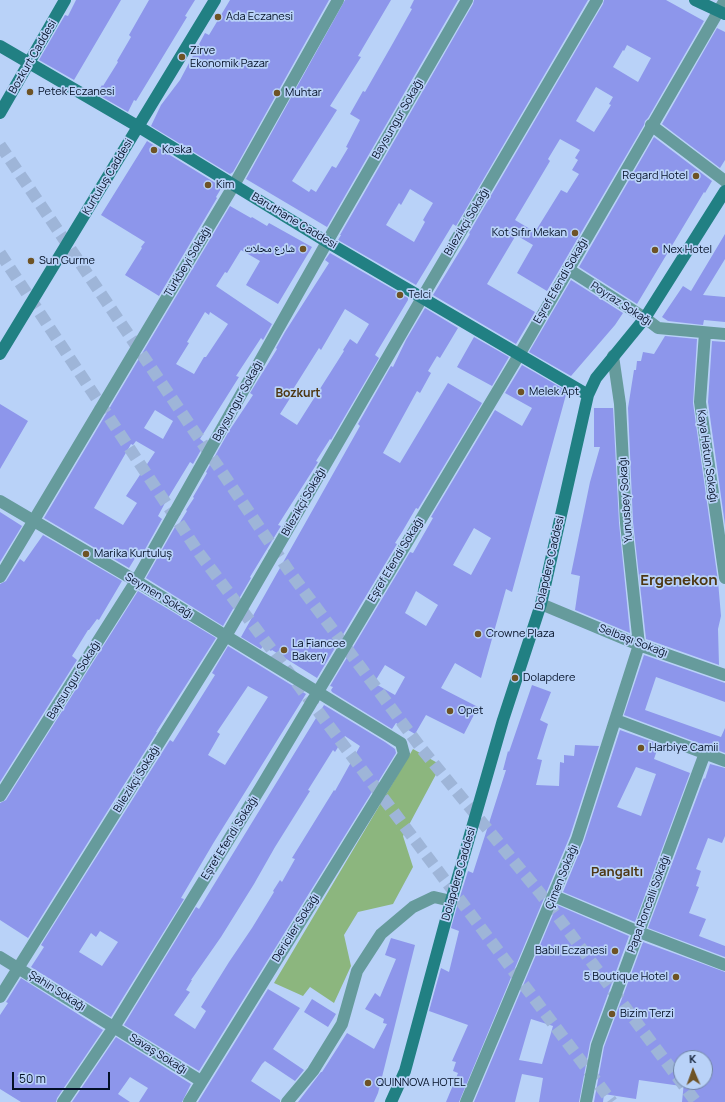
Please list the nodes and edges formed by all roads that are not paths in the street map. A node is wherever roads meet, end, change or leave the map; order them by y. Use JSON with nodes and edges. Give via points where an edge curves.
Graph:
{"nodes":[{"id":1,"x":65,"y":0,"type":"edge"},
{"id":2,"x":215,"y":0,"type":"edge"},
{"id":3,"x":338,"y":0,"type":"edge"},
{"id":4,"x":467,"y":0,"type":"edge"},
{"id":5,"x":597,"y":0,"type":"edge"},
{"id":6,"x":695,"y":0,"type":"edge"},
{"id":7,"x":725,"y":0,"type":"edge"},
{"id":8,"x":722,"y":13,"type":"edge"},
{"id":9,"x":0,"y":46,"type":"edge"},
{"id":10,"x":29,"y":63,"type":"junction"},
{"id":11,"x":0,"y":113,"type":"edge"},
{"id":12,"x":651,"y":125,"type":"junction"},
{"id":13,"x":139,"y":127,"type":"junction"},
{"id":14,"x":725,"y":181,"type":"edge"},
{"id":15,"x":234,"y":185,"type":"junction"},
{"id":16,"x":725,"y":191,"type":"edge"},
{"id":17,"x":327,"y":242,"type":"junction"},
{"id":18,"x":568,"y":269,"type":"junction"},
{"id":19,"x":422,"y":298,"type":"junction"},
{"id":20,"x":645,"y":318,"type":"junction"},
{"id":21,"x":705,"y":333,"type":"junction"},
{"id":22,"x":725,"y":334,"type":"edge"},
{"id":23,"x":0,"y":354,"type":"edge"},
{"id":24,"x":519,"y":355,"type":"junction"},
{"id":25,"x":613,"y":356,"type":"junction"},
{"id":26,"x":588,"y":395,"type":"junction"},
{"id":27,"x":719,"y":499,"type":"edge"},
{"id":28,"x":0,"y":501,"type":"edge"},
{"id":29,"x":33,"y":521,"type":"junction"},
{"id":30,"x":0,"y":577,"type":"edge"},
{"id":31,"x":725,"y":578,"type":"edge"},
{"id":32,"x":136,"y":581,"type":"junction"},
{"id":33,"x":541,"y":604,"type":"junction"},
{"id":34,"x":226,"y":636,"type":"junction"},
{"id":35,"x":639,"y":645,"type":"junction"},
{"id":36,"x":725,"y":675,"type":"edge"},
{"id":37,"x":318,"y":692,"type":"junction"},
{"id":38,"x":616,"y":720,"type":"junction"},
{"id":39,"x":705,"y":753,"type":"junction"},
{"id":40,"x":725,"y":760,"type":"edge"},
{"id":41,"x":0,"y":796,"type":"edge"},
{"id":42,"x":554,"y":896,"type":"junction"},
{"id":43,"x":451,"y":900,"type":"junction"},
{"id":44,"x":639,"y":932,"type":"junction"},
{"id":45,"x":0,"y":957,"type":"edge"},
{"id":46,"x":725,"y":965,"type":"edge"},
{"id":47,"x":19,"y":968,"type":"junction"},
{"id":48,"x":0,"y":997,"type":"edge"},
{"id":49,"x":114,"y":1027,"type":"junction"},
{"id":50,"x":201,"y":1081,"type":"junction"},
{"id":51,"x":63,"y":1102,"type":"edge"},
{"id":52,"x":189,"y":1102,"type":"edge"},
{"id":53,"x":287,"y":1102,"type":"edge"},
{"id":54,"x":391,"y":1102,"type":"edge"},
{"id":55,"x":466,"y":1102,"type":"edge"},
{"id":56,"x":586,"y":1102,"type":"edge"}],
"edges":[{"from":1,"to":10,"type":"street","name":"Bozkurt Caddesi"},
{"from":2,"to":13,"type":"street","name":"Kurtuluş Caddesi"},
{"from":3,"to":15,"type":"street","name":"Türkbeyi Sokağı"},
{"from":4,"to":17,"type":"street","name":"Baysungur Sokağı"},
{"from":5,"to":19,"type":"street","name":"Bilezikçi Sokağı"},
{"from":6,"to":8,"type":"street"},
{"from":7,"to":8,"type":"street","name":"Eşref Efendi Sokağı"},
{"from":8,"to":12,"type":"street","name":"Eşref Efendi Sokağı"},
{"from":9,"to":10,"type":"street","name":"Baruthane Caddesi"},
{"from":10,"to":11,"type":"street","name":"Bozkurt Caddesi"},
{"from":10,"to":13,"type":"street","name":"Baruthane Caddesi"},
{"from":12,"to":14,"type":"street"},
{"from":12,"to":18,"type":"street","name":"Eşref Efendi Sokağı"},
{"from":13,"to":15,"type":"street","name":"Baruthane Caddesi"},
{"from":13,"to":23,"type":"street","name":"Kurtuluş Caddesi"},
{"from":15,"to":17,"type":"street","name":"Baruthane Caddesi"},
{"from":15,"to":29,"type":"street","name":"Türkbeyi Sokağı"},
{"from":16,"to":20,"type":"street","name":"Dolapdere Caddesi"},
{"from":17,"to":19,"type":"street","name":"Baruthane Caddesi"},
{"from":17,"to":32,"type":"street","name":"Baysungur Sokağı"},
{"from":18,"to":20,"type":"street","name":"Poyraz Sokağı"},
{"from":18,"to":24,"type":"street","name":"Eşref Efendi Sokağı"},
{"from":19,"to":24,"type":"street","name":"Baruthane Caddesi"},
{"from":19,"to":34,"type":"street","name":"Bilezikçi Sokağı"},
{"from":20,"to":21,"type":"street","name":"Poyraz Sokağı","via":[[658,328]]},
{"from":20,"to":25,"type":"street","name":"Dolapdere Caddesi"},
{"from":21,"to":22,"type":"street","name":"Poyraz Sokağı"},
{"from":21,"to":27,"type":"street","name":"Kaya Hatun Sokağı","via":[[700,402]]},
{"from":24,"to":26,"type":"street","name":"Baruthane Caddesi"},
{"from":24,"to":37,"type":"street","name":"Eşref Efendi Sokağı"},
{"from":25,"to":26,"type":"street","name":"Dolapdere Caddesi","via":[[596,378]]},
{"from":25,"to":35,"type":"street","name":"Yunusbey Sokağı","via":[[620,404],[626,523]]},
{"from":26,"to":33,"type":"street","name":"Dolapdere Caddesi"},
{"from":27,"to":31,"type":"street","name":"Kaya Hatun Sokağı"},
{"from":28,"to":29,"type":"street","name":"Seymen Sokağı"},
{"from":29,"to":30,"type":"street","name":"Türkbeyi Sokağı"},
{"from":29,"to":32,"type":"street","name":"Seymen Sokağı"},
{"from":32,"to":34,"type":"street","name":"Seymen Sokağı"},
{"from":32,"to":41,"type":"street","name":"Baysungur Sokağı"},
{"from":33,"to":35,"type":"street","name":"Selbaşı Sokağı"},
{"from":33,"to":43,"type":"street","name":"Dolapdere Caddesi","via":[[503,720]]},
{"from":34,"to":37,"type":"street","name":"Seymen Sokağı"},
{"from":34,"to":47,"type":"street","name":"Bilezikçi Sokağı"},
{"from":35,"to":36,"type":"street","name":"Selbaşı Sokağı"},
{"from":35,"to":38,"type":"street","name":"Çimen Sokağı"},
{"from":37,"to":49,"type":"street","name":"Eşref Efendi Sokağı"},
{"from":37,"to":50,"type":"street","name":"Dericiler Sokağı","via":[[402,749]]},
{"from":38,"to":39,"type":"street"},
{"from":38,"to":42,"type":"street","name":"Çimen Sokağı","via":[[577,839]]},
{"from":39,"to":40,"type":"street"},
{"from":39,"to":44,"type":"street","name":"Papa Roncalli Sokağı"},
{"from":42,"to":44,"type":"street"},
{"from":42,"to":55,"type":"street","name":"Çimen Sokağı"},
{"from":43,"to":53,"type":"street","via":[[434,897],[414,907],[380,934],[357,971],[342,1024],[313,1071]]},
{"from":43,"to":54,"type":"street","name":"Dolapdere Caddesi","via":[[405,1071]]},
{"from":44,"to":46,"type":"street"},
{"from":44,"to":56,"type":"street","name":"Papa Roncalli Sokağı","via":[[597,1045]]},
{"from":45,"to":47,"type":"street","name":"Şahin Sokağı"},
{"from":47,"to":48,"type":"street","name":"Bilezikçi Sokağı"},
{"from":47,"to":49,"type":"street","name":"Şahin Sokağı"},
{"from":49,"to":50,"type":"street","name":"Savaş Sokağı"},
{"from":49,"to":51,"type":"street","name":"Eşref Efendi Sokağı"},
{"from":50,"to":52,"type":"street","name":"Dericiler Sokağı"}]}
